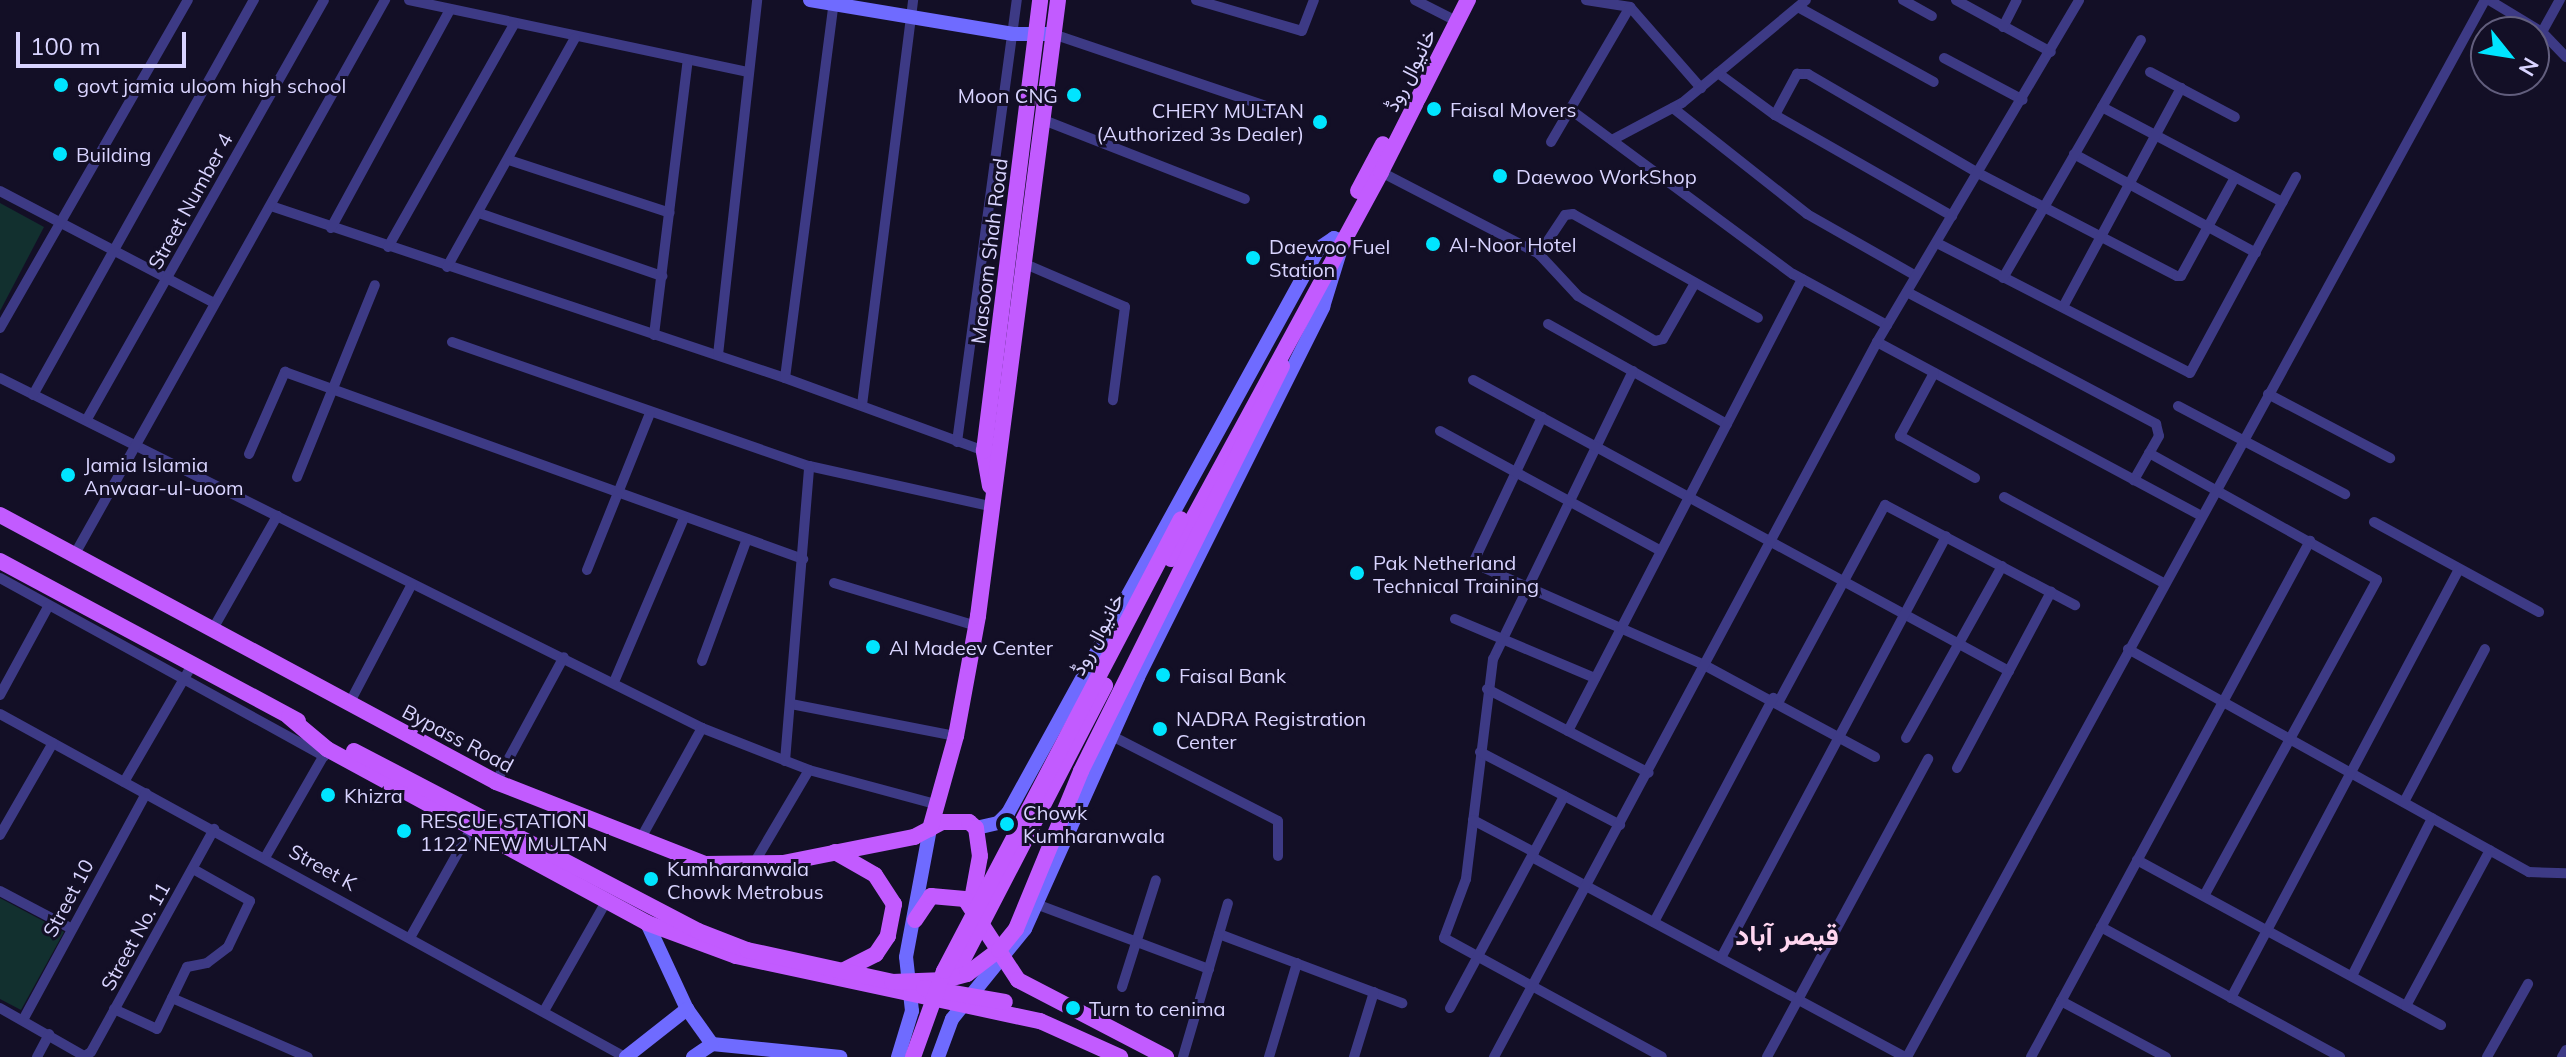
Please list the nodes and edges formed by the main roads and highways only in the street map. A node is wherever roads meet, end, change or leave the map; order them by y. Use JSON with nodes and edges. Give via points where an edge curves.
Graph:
{"nodes":[{"id":1,"x":1040,"y":0,"type":"edge"},
{"id":2,"x":1058,"y":0,"type":"edge"},
{"id":3,"x":1457,"y":0,"type":"edge"},
{"id":4,"x":1468,"y":0,"type":"edge"},
{"id":5,"x":1044,"y":34,"type":"junction"},
{"id":6,"x":1339,"y":240,"type":"junction"},
{"id":7,"x":1317,"y":290,"type":"junction"},
{"id":8,"x":994,"y":507,"type":"junction"},
{"id":9,"x":0,"y":515,"type":"edge"},
{"id":10,"x":0,"y":561,"type":"edge"},
{"id":11,"x":289,"y":717,"type":"junction"},
{"id":12,"x":930,"y":829,"type":"junction"},
{"id":13,"x":835,"y":852,"type":"junction"},
{"id":14,"x":971,"y":905,"type":"junction"},
{"id":15,"x":915,"y":920,"type":"road end"},
{"id":16,"x":827,"y":977,"type":"junction"},
{"id":17,"x":892,"y":982,"type":"junction"},
{"id":18,"x":913,"y":1057,"type":"edge"},
{"id":19,"x":923,"y":1057,"type":"edge"},
{"id":20,"x":1120,"y":1057,"type":"edge"},
{"id":21,"x":1145,"y":1057,"type":"edge"},
{"id":22,"x":1166,"y":1057,"type":"edge"}],
"edges":[{"from":1,"to":5,"type":"main road","name":"Masoom Shah Road"},
{"from":2,"to":5,"type":"main road","name":"Masoom Shah Road"},
{"from":3,"to":6,"type":"main road","name":"خانیوال روڈ"},
{"from":4,"to":6,"type":"main road","name":"خانیوال روڈ","via":[[1381,172]]},
{"from":5,"to":8,"type":"main road","name":"Masoom Shah Road","via":[[1041,119]]},
{"from":5,"to":8,"type":"main road","name":"Masoom Shah Road","via":[[984,451]]},
{"from":6,"to":7,"type":"main road","name":"خانیوال روڈ"},
{"from":6,"to":18,"type":"main road","name":"خانیوال روڈ","bridge":true,"via":[[1181,519],[944,971]]},
{"from":7,"to":17,"type":"main road","bridge":true,"via":[[1081,771],[1016,929],[967,974]]},
{"from":7,"to":19,"type":"main road","name":"خانیوال روڈ","bridge":true,"via":[[957,970]]},
{"from":8,"to":12,"type":"main road","name":"Masoom Shah Road","via":[[956,736]]},
{"from":9,"to":13,"type":"main road","name":"Bypass Road","via":[[496,782],[705,864],[752,867]]},
{"from":10,"to":11,"type":"main road","via":[[189,672]]},
{"from":11,"to":16,"type":"main road","via":[[325,752],[647,923],[736,956]]},
{"from":11,"to":17,"type":"main road","bridge":true,"via":[[610,890],[698,931],[747,950]]},
{"from":12,"to":13,"type":"main road","name":"Bypass Road","via":[[914,837]]},
{"from":12,"to":14,"type":"main road","name":"Bypass Road","via":[[955,820],[976,828],[980,856]]},
{"from":13,"to":16,"type":"main road","via":[[875,875],[894,904],[894,921],[868,962]]},
{"from":14,"to":15,"type":"main road","via":[[955,895],[937,894],[919,908]]},
{"from":14,"to":22,"type":"main road","via":[[1018,980]]},
{"from":16,"to":20,"type":"main road","via":[[1040,1021]]},
{"from":17,"to":21,"type":"main road","bridge":true,"via":[[1035,1009]]}]}
